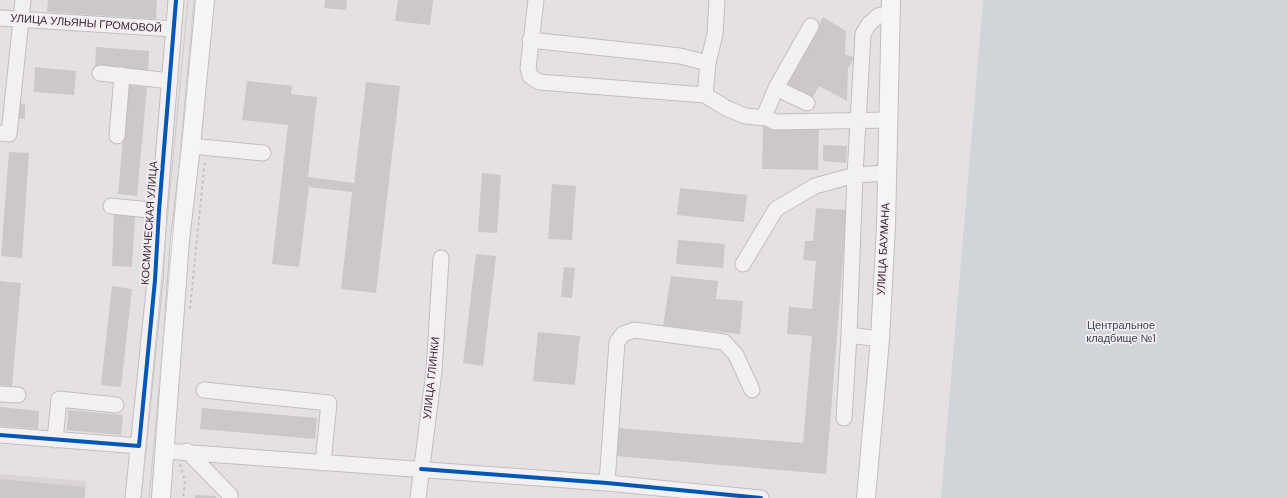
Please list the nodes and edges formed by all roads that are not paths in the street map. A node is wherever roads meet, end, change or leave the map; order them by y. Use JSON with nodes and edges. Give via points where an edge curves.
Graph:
{"nodes":[{"id":1,"x":23,"y":0,"type":"edge"},
{"id":2,"x":176,"y":0,"type":"edge"},
{"id":3,"x":205,"y":0,"type":"edge"},
{"id":4,"x":536,"y":0,"type":"edge"},
{"id":5,"x":717,"y":0,"type":"edge"},
{"id":6,"x":890,"y":6,"type":"edge"},
{"id":7,"x":0,"y":18,"type":"edge"},
{"id":8,"x":21,"y":20,"type":"junction"},
{"id":9,"x":812,"y":26,"type":"dead end"},
{"id":10,"x":173,"y":30,"type":"junction"},
{"id":11,"x":530,"y":40,"type":"junction"},
{"id":12,"x":708,"y":63,"type":"junction"},
{"id":13,"x":100,"y":73,"type":"dead end"},
{"id":14,"x":122,"y":75,"type":"junction"},
{"id":15,"x":170,"y":81,"type":"junction"},
{"id":16,"x":776,"y":88,"type":"junction"},
{"id":17,"x":705,"y":95,"type":"junction"},
{"id":18,"x":807,"y":103,"type":"dead end"},
{"id":19,"x":767,"y":118,"type":"junction"},
{"id":20,"x":888,"y":120,"type":"junction"},
{"id":21,"x":858,"y":122,"type":"junction"},
{"id":22,"x":0,"y":133,"type":"edge"},
{"id":23,"x":117,"y":136,"type":"dead end"},
{"id":24,"x":199,"y":147,"type":"junction"},
{"id":25,"x":263,"y":153,"type":"dead end"},
{"id":26,"x":887,"y":173,"type":"junction"},
{"id":27,"x":855,"y":175,"type":"junction"},
{"id":28,"x":111,"y":206,"type":"dead end"},
{"id":29,"x":159,"y":210,"type":"junction"},
{"id":30,"x":441,"y":258,"type":"dead end"},
{"id":31,"x":743,"y":264,"type":"dead end"},
{"id":32,"x":849,"y":335,"type":"junction"},
{"id":33,"x":880,"y":339,"type":"junction"},
{"id":34,"x":204,"y":390,"type":"dead end"},
{"id":35,"x":752,"y":390,"type":"dead end"},
{"id":36,"x":0,"y":394,"type":"edge"},
{"id":37,"x":18,"y":395,"type":"dead end"},
{"id":38,"x":116,"y":405,"type":"dead end"},
{"id":39,"x":844,"y":418,"type":"dead end"},
{"id":40,"x":0,"y":435,"type":"edge"},
{"id":41,"x":55,"y":440,"type":"junction"},
{"id":42,"x":139,"y":446,"type":"junction"},
{"id":43,"x":176,"y":451,"type":"junction"},
{"id":44,"x":323,"y":463,"type":"junction"},
{"id":45,"x":422,"y":470,"type":"junction"},
{"id":46,"x":607,"y":483,"type":"junction"},
{"id":47,"x":133,"y":498,"type":"edge"},
{"id":48,"x":161,"y":498,"type":"edge"},
{"id":49,"x":230,"y":498,"type":"edge"},
{"id":50,"x":418,"y":498,"type":"edge"},
{"id":51,"x":761,"y":498,"type":"edge"},
{"id":52,"x":866,"y":498,"type":"edge"}],
"edges":[{"from":1,"to":8,"type":"street"},
{"from":2,"to":10,"type":"street","name":"КОСМИЧЕСКАЯ УЛИЦА"},
{"from":3,"to":24,"type":"main road"},
{"from":4,"to":11,"type":"street"},
{"from":5,"to":12,"type":"street","via":[[715,34]]},
{"from":6,"to":20,"type":"main road","name":"УЛИЦА БАУМАНА"},
{"from":6,"to":21,"type":"street","via":[[869,24],[863,34]]},
{"from":7,"to":8,"type":"street","name":"УЛИЦА УЛЬЯНЫ ГРОМОВОЙ"},
{"from":8,"to":10,"type":"street","name":"УЛИЦА УЛЬЯНЫ ГРОМОВОЙ"},
{"from":8,"to":22,"type":"street","via":[[9,134]]},
{"from":9,"to":16,"type":"street"},
{"from":10,"to":15,"type":"street","name":"КОСМИЧЕСКАЯ УЛИЦА"},
{"from":11,"to":12,"type":"street","via":[[680,56]]},
{"from":11,"to":17,"type":"street","via":[[528,68],[530,76],[539,82]]},
{"from":12,"to":17,"type":"street"},
{"from":13,"to":14,"type":"street"},
{"from":14,"to":15,"type":"street"},
{"from":14,"to":23,"type":"street"},
{"from":15,"to":29,"type":"street","name":"КОСМИЧЕСКАЯ УЛИЦА"},
{"from":16,"to":18,"type":"street"},
{"from":16,"to":19,"type":"street","via":[[766,112]]},
{"from":17,"to":19,"type":"street","via":[[745,116]]},
{"from":19,"to":21,"type":"street","via":[[775,122]]},
{"from":20,"to":21,"type":"street"},
{"from":20,"to":26,"type":"main road","name":"УЛИЦА БАУМАНА"},
{"from":21,"to":27,"type":"street"},
{"from":24,"to":25,"type":"street"},
{"from":24,"to":43,"type":"main road","via":[[180,240]]},
{"from":26,"to":27,"type":"street"},
{"from":26,"to":33,"type":"main road","name":"УЛИЦА БАУМАНА"},
{"from":27,"to":31,"type":"street","via":[[815,186],[776,209]]},
{"from":27,"to":32,"type":"street"},
{"from":28,"to":29,"type":"street"},
{"from":29,"to":42,"type":"street","name":"КОСМИЧЕСКАЯ УЛИЦА"},
{"from":30,"to":45,"type":"street","name":"УЛИЦА ГЛИНКИ","via":[[434,371]]},
{"from":32,"to":33,"type":"street"},
{"from":32,"to":39,"type":"street"},
{"from":33,"to":52,"type":"main road","name":"УЛИЦА БАУМАНА"},
{"from":34,"to":44,"type":"street","via":[[329,403]]},
{"from":35,"to":46,"type":"street","via":[[736,355],[724,342],[634,330],[623,334],[616,342]]},
{"from":36,"to":37,"type":"street"},
{"from":38,"to":41,"type":"street","via":[[59,399]]},
{"from":40,"to":41,"type":"street"},
{"from":41,"to":42,"type":"street"},
{"from":42,"to":47,"type":"street","name":"КОСМИЧЕСКАЯ УЛИЦА"},
{"from":43,"to":44,"type":"street"},
{"from":43,"to":48,"type":"main road"},
{"from":43,"to":49,"type":"street","via":[[230,495]]},
{"from":44,"to":45,"type":"street"},
{"from":45,"to":46,"type":"street"},
{"from":45,"to":50,"type":"street","name":"УЛИЦА ГЛИНКИ"},
{"from":46,"to":51,"type":"street"}]}
